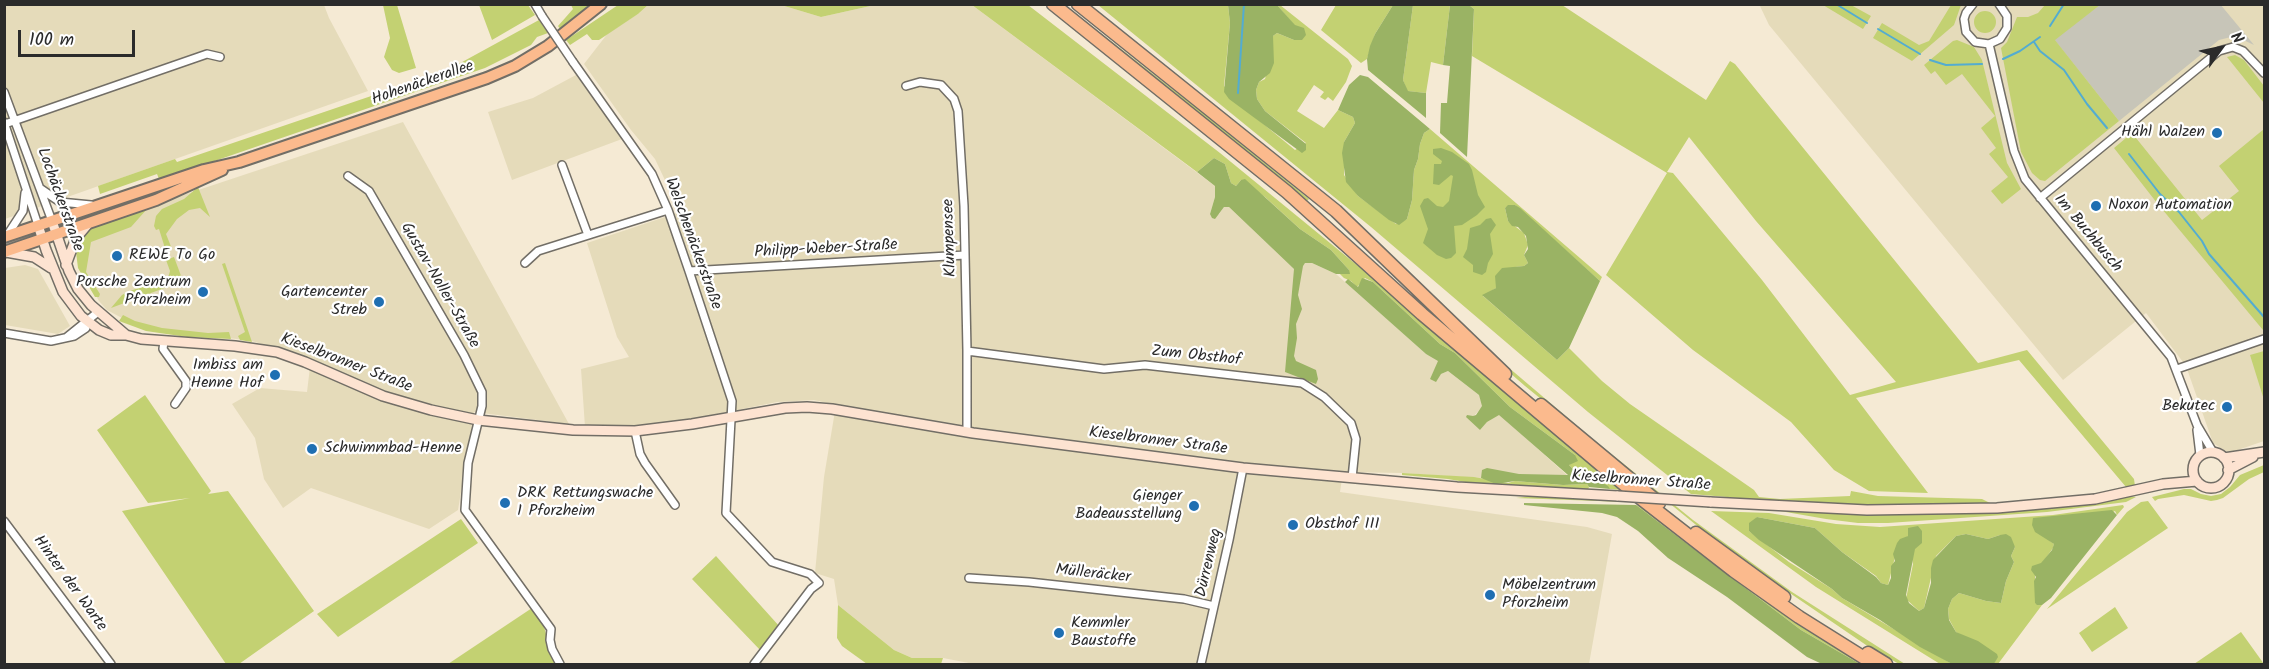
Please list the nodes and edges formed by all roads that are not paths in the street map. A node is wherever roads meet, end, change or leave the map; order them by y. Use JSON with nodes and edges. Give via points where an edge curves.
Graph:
{"nodes":[{"id":1,"x":535,"y":4,"type":"edge"},
{"id":2,"x":602,"y":4,"type":"edge"},
{"id":3,"x":1053,"y":4,"type":"edge"},
{"id":4,"x":1077,"y":4,"type":"edge"},
{"id":5,"x":1973,"y":4,"type":"edge"},
{"id":6,"x":1999,"y":4,"type":"edge"},
{"id":7,"x":1989,"y":44,"type":"junction"},
{"id":8,"x":220,"y":57,"type":"dead end"},
{"id":9,"x":2265,"y":73,"type":"edge"},
{"id":10,"x":906,"y":86,"type":"dead end"},
{"id":11,"x":4,"y":92,"type":"edge"},
{"id":12,"x":15,"y":120,"type":"junction"},
{"id":13,"x":5,"y":123,"type":"edge"},
{"id":14,"x":239,"y":162,"type":"junction"},
{"id":15,"x":562,"y":165,"type":"dead end"},
{"id":16,"x":348,"y":176,"type":"dead end"},
{"id":17,"x":26,"y":188,"type":"junction"},
{"id":18,"x":39,"y":189,"type":"junction"},
{"id":19,"x":2040,"y":198,"type":"junction"},
{"id":20,"x":100,"y":205,"type":"junction"},
{"id":21,"x":668,"y":210,"type":"junction"},
{"id":22,"x":52,"y":221,"type":"junction"},
{"id":23,"x":38,"y":225,"type":"junction"},
{"id":24,"x":87,"y":225,"type":"junction"},
{"id":25,"x":56,"y":235,"type":"junction"},
{"id":26,"x":588,"y":235,"type":"junction"},
{"id":27,"x":5,"y":236,"type":"edge"},
{"id":28,"x":42,"y":240,"type":"junction"},
{"id":29,"x":5,"y":252,"type":"edge"},
{"id":30,"x":965,"y":255,"type":"junction"},
{"id":31,"x":525,"y":263,"type":"dead end"},
{"id":32,"x":66,"y":265,"type":"junction"},
{"id":33,"x":53,"y":270,"type":"junction"},
{"id":34,"x":689,"y":271,"type":"junction"},
{"id":35,"x":98,"y":312,"type":"junction"},
{"id":36,"x":87,"y":322,"type":"junction"},
{"id":37,"x":4,"y":333,"type":"edge"},
{"id":38,"x":126,"y":335,"type":"junction"},
{"id":39,"x":2265,"y":339,"type":"edge"},
{"id":40,"x":164,"y":341,"type":"junction"},
{"id":41,"x":968,"y":351,"type":"junction"},
{"id":42,"x":2177,"y":369,"type":"junction"},
{"id":43,"x":175,"y":404,"type":"dead end"},
{"id":44,"x":732,"y":417,"type":"junction"},
{"id":45,"x":478,"y":420,"type":"junction"},
{"id":46,"x":2196,"y":425,"type":"junction"},
{"id":47,"x":635,"y":431,"type":"junction"},
{"id":48,"x":967,"y":432,"type":"junction"},
{"id":49,"x":2213,"y":452,"type":"junction"},
{"id":50,"x":2263,"y":453,"type":"edge"},
{"id":51,"x":2200,"y":455,"type":"junction"},
{"id":52,"x":2224,"y":458,"type":"junction"},
{"id":53,"x":1243,"y":468,"type":"junction"},
{"id":54,"x":2193,"y":469,"type":"junction"},
{"id":55,"x":2228,"y":470,"type":"junction"},
{"id":56,"x":1352,"y":478,"type":"junction"},
{"id":57,"x":2197,"y":481,"type":"junction"},
{"id":58,"x":2163,"y":484,"type":"junction"},
{"id":59,"x":675,"y":505,"type":"dead end"},
{"id":60,"x":4,"y":521,"type":"edge"},
{"id":61,"x":969,"y":579,"type":"dead end"},
{"id":62,"x":1214,"y":606,"type":"junction"},
{"id":63,"x":111,"y":664,"type":"edge"},
{"id":64,"x":560,"y":664,"type":"edge"},
{"id":65,"x":754,"y":664,"type":"edge"},
{"id":66,"x":1201,"y":664,"type":"edge"},
{"id":67,"x":1874,"y":664,"type":"edge"},
{"id":68,"x":1886,"y":664,"type":"edge"}],
"edges":[{"from":1,"to":21,"type":"street","name":"Welschenäckerstraße","bridge":true,"via":[[652,174]]},
{"from":2,"to":14,"type":"main road","name":"Hohenäckerallee","via":[[515,66]]},
{"from":3,"to":67,"type":"highway","via":[[1287,192],[1422,314],[1639,497],[1749,582]]},
{"from":4,"to":68,"type":"highway","via":[[1336,211],[1480,351],[1693,531]]},
{"from":5,"to":7,"type":"street","via":[[1964,19],[1966,32],[1975,42]]},
{"from":6,"to":7,"type":"street","via":[[2007,16],[2007,28],[2000,39]]},
{"from":7,"to":19,"type":"street","name":"Im Buchbusch","via":[[2014,151],[2025,179]]},
{"from":8,"to":12,"type":"street","via":[[207,54]]},
{"from":9,"to":19,"type":"street","via":[[2243,51],[2233,47],[2219,51]]},
{"from":10,"to":30,"type":"street","name":"Klumpensee","via":[[920,82],[941,85],[954,99],[958,111]]},
{"from":11,"to":12,"type":"street","name":"Lochäckerstraße"},
{"from":12,"to":13,"type":"street"},
{"from":12,"to":18,"type":"street","name":"Lochäckerstraße"},
{"from":13,"to":17,"type":"street","name":"Lochäckerstraße"},
{"from":14,"to":20,"type":"main road","name":"Hohenäckerallee"},
{"from":14,"to":24,"type":"main road","name":"Hohenäckerallee","via":[[156,200]]},
{"from":15,"to":26,"type":"street"},
{"from":16,"to":45,"type":"street","name":"Gustav-Noller-Straße","via":[[369,191],[464,355],[482,392]]},
{"from":17,"to":23,"type":"street","name":"Lochäckerstraße"},
{"from":17,"to":27,"type":"street","via":[[23,211]]},
{"from":18,"to":20,"type":"street","via":[[60,202]]},
{"from":18,"to":22,"type":"street","name":"Lochäckerstraße"},
{"from":19,"to":42,"type":"street","name":"Im Buchbusch"},
{"from":20,"to":22,"type":"main road","name":"Hohenäckerallee"},
{"from":21,"to":26,"type":"street"},
{"from":21,"to":34,"type":"street","name":"Welschenäckerstraße"},
{"from":22,"to":23,"type":"main road","name":"Hohenäckerallee"},
{"from":22,"to":25,"type":"street","name":"Lochäckerstraße"},
{"from":23,"to":27,"type":"main road","name":"Hohenäckerallee"},
{"from":23,"to":28,"type":"street","name":"Lochäckerstraße"},
{"from":24,"to":25,"type":"main road","name":"Hohenäckerallee"},
{"from":24,"to":32,"type":"street"},
{"from":25,"to":28,"type":"main road","name":"Hohenäckerallee"},
{"from":25,"to":32,"type":"street","name":"Lochäckerstraße"},
{"from":26,"to":31,"type":"street","via":[[538,251]]},
{"from":28,"to":29,"type":"main road","name":"Hohenäckerallee"},
{"from":28,"to":33,"type":"street","name":"Lochäckerstraße"},
{"from":29,"to":33,"type":"street","via":[[34,257]]},
{"from":30,"to":34,"type":"street","name":"Philipp-Weber-Straße"},
{"from":30,"to":41,"type":"street","name":"Klumpensee"},
{"from":32,"to":35,"type":"street","name":"Lochäckerstraße","via":[[78,289]]},
{"from":33,"to":36,"type":"street","name":"Lochäckerstraße","via":[[70,302]]},
{"from":34,"to":44,"type":"street","name":"Welschenäckerstraße","via":[[732,401]]},
{"from":35,"to":36,"type":"street"},
{"from":35,"to":38,"type":"street"},
{"from":36,"to":37,"type":"street","via":[[74,336],[41,341]]},
{"from":36,"to":38,"type":"street","name":"Kieselbronner Straße","via":[[106,333]]},
{"from":38,"to":40,"type":"street","name":"Kieselbronner Straße"},
{"from":39,"to":42,"type":"street"},
{"from":40,"to":43,"type":"street","via":[[163,349],[186,381],[186,388]]},
{"from":40,"to":45,"type":"street","name":"Kieselbronner Straße","via":[[278,352],[383,396]]},
{"from":41,"to":48,"type":"street","name":"Klumpensee"},
{"from":41,"to":56,"type":"street","name":"Zum Obsthof","via":[[1104,369],[1145,365],[1302,383],[1324,397],[1351,423],[1356,439]]},
{"from":42,"to":46,"type":"street","name":"Im Buchbusch"},
{"from":44,"to":47,"type":"street","name":"Kieselbronner Straße"},
{"from":44,"to":48,"type":"street","name":"Kieselbronner Straße","via":[[807,407]]},
{"from":44,"to":65,"type":"street","name":"Welschenäckerstraße","via":[[726,513],[772,562],[810,574],[819,583]]},
{"from":45,"to":47,"type":"street","name":"Kieselbronner Straße","via":[[573,430]]},
{"from":45,"to":64,"type":"street","name":"Gustav-Noller-Straße","via":[[468,463],[465,510],[551,629],[552,649]]},
{"from":46,"to":49,"type":"street","name":"Im Buchbusch"},
{"from":46,"to":51,"type":"street","name":"Im Buchbusch"},
{"from":47,"to":59,"type":"street","via":[[640,454]]},
{"from":48,"to":53,"type":"street","name":"Kieselbronner Straße"},
{"from":49,"to":51,"type":"street"},
{"from":49,"to":52,"type":"street"},
{"from":50,"to":52,"type":"street"},
{"from":50,"to":55,"type":"street"},
{"from":51,"to":54,"type":"street"},
{"from":52,"to":55,"type":"street"},
{"from":53,"to":56,"type":"street","name":"Kieselbronner Straße"},
{"from":53,"to":62,"type":"street","name":"Dürrenweg"},
{"from":54,"to":57,"type":"street"},
{"from":54,"to":58,"type":"street","name":"Kieselbronner Straße"},
{"from":55,"to":57,"type":"street","via":[[2219,485],[2207,487]]},
{"from":56,"to":58,"type":"street","name":"Kieselbronner Straße","bridge":true,"via":[[1867,510],[1997,508],[2095,499]]},
{"from":57,"to":58,"type":"street","name":"Kieselbronner Straße"},
{"from":60,"to":63,"type":"street","name":"Hinter der Warte"},
{"from":61,"to":62,"type":"street","name":"Mülleräcker","via":[[1184,598]]},
{"from":62,"to":66,"type":"street","name":"Dürrenweg"}]}
